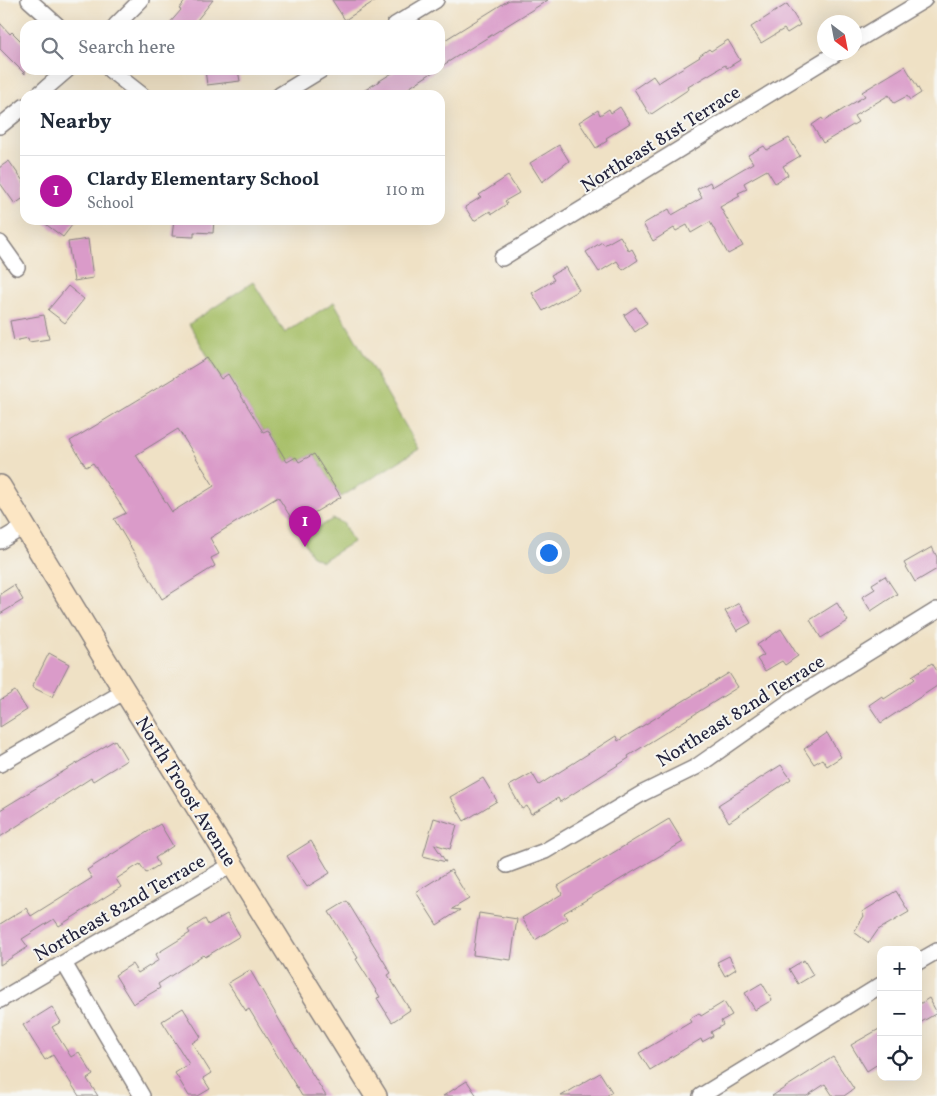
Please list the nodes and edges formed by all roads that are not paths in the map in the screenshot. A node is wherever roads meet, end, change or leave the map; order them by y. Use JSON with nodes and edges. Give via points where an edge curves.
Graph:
{"nodes":[{"id":1,"x":29,"y":0,"type":"edge"},
{"id":2,"x":140,"y":0,"type":"edge"},
{"id":3,"x":436,"y":0,"type":"edge"},
{"id":4,"x":924,"y":0,"type":"edge"},
{"id":5,"x":51,"y":20,"type":"edge"},
{"id":6,"x":121,"y":20,"type":"edge"},
{"id":7,"x":403,"y":20,"type":"edge"},
{"id":8,"x":862,"y":37,"type":"edge"},
{"id":9,"x":825,"y":60,"type":"edge"},
{"id":10,"x":62,"y":75,"type":"edge"},
{"id":11,"x":116,"y":75,"type":"edge"},
{"id":12,"x":313,"y":75,"type":"edge"},
{"id":13,"x":44,"y":90,"type":"edge"},
{"id":14,"x":136,"y":90,"type":"edge"},
{"id":15,"x":288,"y":90,"type":"edge"},
{"id":16,"x":20,"y":110,"type":"edge"},
{"id":17,"x":0,"y":126,"type":"edge"},
{"id":18,"x":0,"y":243,"type":"edge"},
{"id":19,"x":502,"y":258,"type":"dead end"},
{"id":20,"x":17,"y":267,"type":"dead end"},
{"id":21,"x":0,"y":486,"type":"edge"},
{"id":22,"x":25,"y":526,"type":"junction"},
{"id":23,"x":0,"y":541,"type":"edge"},
{"id":24,"x":937,"y":610,"type":"edge"},
{"id":25,"x":125,"y":692,"type":"junction"},
{"id":26,"x":0,"y":764,"type":"edge"},
{"id":27,"x":232,"y":864,"type":"junction"},
{"id":28,"x":507,"y":865,"type":"dead end"},
{"id":29,"x":937,"y":951,"type":"edge"},
{"id":30,"x":922,"y":960,"type":"edge"},
{"id":31,"x":64,"y":963,"type":"junction"},
{"id":32,"x":877,"y":988,"type":"edge"},
{"id":33,"x":0,"y":1000,"type":"edge"},
{"id":34,"x":142,"y":1096,"type":"edge"},
{"id":35,"x":376,"y":1096,"type":"edge"},
{"id":36,"x":702,"y":1096,"type":"edge"}],
"edges":[{"from":1,"to":5,"type":"street"},
{"from":2,"to":6,"type":"street"},
{"from":3,"to":7,"type":"street"},
{"from":4,"to":8,"type":"street"},
{"from":9,"to":19,"type":"street","name":"Northeast 81st Terrace"},
{"from":10,"to":13,"type":"street"},
{"from":11,"to":14,"type":"street"},
{"from":12,"to":15,"type":"street"},
{"from":16,"to":17,"type":"street"},
{"from":18,"to":20,"type":"street"},
{"from":21,"to":22,"type":"street","name":"North Troost Avenue"},
{"from":22,"to":23,"type":"street"},
{"from":22,"to":25,"type":"street","name":"North Troost Avenue"},
{"from":24,"to":28,"type":"street","name":"Northeast 82nd Terrace","via":[[793,699],[696,767],[643,793],[545,851]]},
{"from":25,"to":26,"type":"street"},
{"from":25,"to":27,"type":"street","name":"North Troost Avenue"},
{"from":27,"to":31,"type":"street","name":"Northeast 82nd Terrace"},
{"from":27,"to":35,"type":"street","name":"North Troost Avenue"},
{"from":29,"to":30,"type":"street"},
{"from":31,"to":33,"type":"street","name":"Northeast 82nd Terrace"},
{"from":31,"to":34,"type":"street"},
{"from":32,"to":36,"type":"street"}]}
